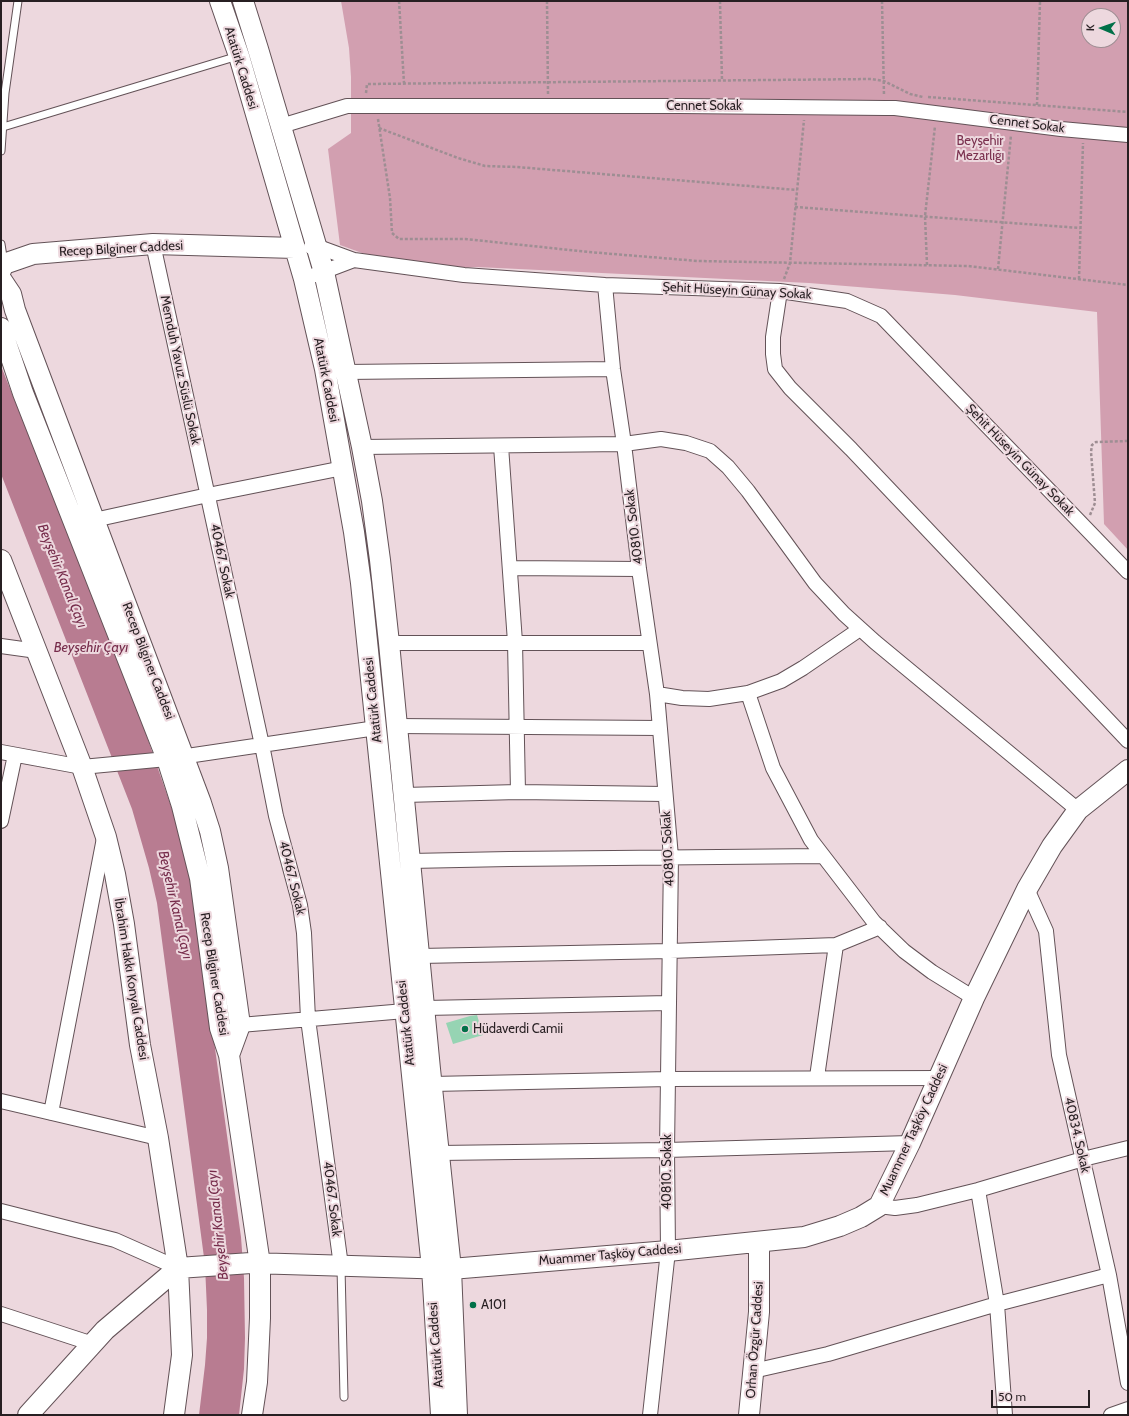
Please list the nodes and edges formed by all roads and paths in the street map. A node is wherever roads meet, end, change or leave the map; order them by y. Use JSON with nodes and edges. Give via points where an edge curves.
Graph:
{"nodes":[{"id":1,"x":18,"y":1,"type":"edge"},
{"id":2,"x":220,"y":1,"type":"edge"},
{"id":3,"x":243,"y":1,"type":"edge"},
{"id":4,"x":399,"y":1,"type":"edge"},
{"id":5,"x":547,"y":1,"type":"edge"},
{"id":6,"x":720,"y":1,"type":"edge"},
{"id":7,"x":882,"y":1,"type":"edge"},
{"id":8,"x":1040,"y":1,"type":"edge"},
{"id":9,"x":239,"y":56,"type":"junction"},
{"id":10,"x":722,"y":80,"type":"junction"},
{"id":11,"x":884,"y":81,"type":"junction"},
{"id":12,"x":548,"y":82,"type":"junction"},
{"id":13,"x":404,"y":83,"type":"junction"},
{"id":14,"x":1037,"y":105,"type":"junction"},
{"id":15,"x":371,"y":106,"type":"junction"},
{"id":16,"x":548,"y":106,"type":"junction"},
{"id":17,"x":806,"y":107,"type":"junction"},
{"id":18,"x":885,"y":108,"type":"junction"},
{"id":19,"x":1128,"y":112,"type":"edge"},
{"id":20,"x":936,"y":113,"type":"junction"},
{"id":21,"x":1012,"y":123,"type":"junction"},
{"id":22,"x":281,"y":126,"type":"junction"},
{"id":23,"x":3,"y":127,"type":"junction"},
{"id":24,"x":379,"y":128,"type":"junction"},
{"id":25,"x":1083,"y":131,"type":"junction"},
{"id":26,"x":1128,"y":135,"type":"edge"},
{"id":27,"x":1,"y":151,"type":"edge"},
{"id":28,"x":797,"y":190,"type":"junction"},
{"id":29,"x":795,"y":207,"type":"junction"},
{"id":30,"x":925,"y":216,"type":"junction"},
{"id":31,"x":1003,"y":222,"type":"junction"},
{"id":32,"x":1080,"y":228,"type":"junction"},
{"id":33,"x":1,"y":244,"type":"edge"},
{"id":34,"x":153,"y":244,"type":"junction"},
{"id":35,"x":316,"y":246,"type":"junction"},
{"id":36,"x":295,"y":248,"type":"junction"},
{"id":37,"x":354,"y":260,"type":"junction"},
{"id":38,"x":790,"y":263,"type":"junction"},
{"id":39,"x":927,"y":265,"type":"junction"},
{"id":40,"x":998,"y":269,"type":"junction"},
{"id":41,"x":2,"y":271,"type":"edge"},
{"id":42,"x":324,"y":272,"type":"junction"},
{"id":43,"x":304,"y":279,"type":"junction"},
{"id":44,"x":1079,"y":279,"type":"junction"},
{"id":45,"x":605,"y":285,"type":"junction"},
{"id":46,"x":1128,"y":285,"type":"edge"},
{"id":47,"x":780,"y":291,"type":"junction"},
{"id":48,"x":1,"y":328,"type":"edge"},
{"id":49,"x":613,"y":369,"type":"junction"},
{"id":50,"x":346,"y":372,"type":"junction"},
{"id":51,"x":1128,"y":441,"type":"edge"},
{"id":52,"x":624,"y":444,"type":"junction"},
{"id":53,"x":502,"y":446,"type":"junction"},
{"id":54,"x":362,"y":447,"type":"junction"},
{"id":55,"x":343,"y":468,"type":"junction"},
{"id":56,"x":208,"y":495,"type":"junction"},
{"id":57,"x":94,"y":520,"type":"junction"},
{"id":58,"x":1083,"y":525,"type":"junction"},
{"id":59,"x":76,"y":530,"type":"junction"},
{"id":60,"x":1,"y":560,"type":"edge"},
{"id":61,"x":510,"y":568,"type":"junction"},
{"id":62,"x":639,"y":569,"type":"junction"},
{"id":63,"x":1128,"y":572,"type":"edge"},
{"id":64,"x":860,"y":629,"type":"junction"},
{"id":65,"x":515,"y":642,"type":"junction"},
{"id":66,"x":389,"y":643,"type":"junction"},
{"id":67,"x":649,"y":643,"type":"junction"},
{"id":68,"x":1,"y":646,"type":"edge"},
{"id":69,"x":36,"y":651,"type":"junction"},
{"id":70,"x":748,"y":693,"type":"junction"},
{"id":71,"x":657,"y":694,"type":"junction"},
{"id":72,"x":397,"y":726,"type":"junction"},
{"id":73,"x":517,"y":727,"type":"junction"},
{"id":74,"x":376,"y":728,"type":"junction"},
{"id":75,"x":660,"y":728,"type":"junction"},
{"id":76,"x":1128,"y":741,"type":"edge"},
{"id":77,"x":262,"y":745,"type":"junction"},
{"id":78,"x":1,"y":752,"type":"edge"},
{"id":79,"x":15,"y":754,"type":"junction"},
{"id":80,"x":175,"y":757,"type":"junction"},
{"id":81,"x":82,"y":766,"type":"junction"},
{"id":82,"x":1128,"y":770,"type":"edge"},
{"id":83,"x":518,"y":792,"type":"junction"},
{"id":84,"x":665,"y":794,"type":"junction"},
{"id":85,"x":404,"y":795,"type":"junction"},
{"id":86,"x":1078,"y":810,"type":"junction"},
{"id":87,"x":1,"y":820,"type":"edge"},
{"id":88,"x":105,"y":832,"type":"junction"},
{"id":89,"x":823,"y":856,"type":"junction"},
{"id":90,"x":671,"y":857,"type":"junction"},
{"id":91,"x":410,"y":861,"type":"junction"},
{"id":92,"x":1027,"y":888,"type":"junction"},
{"id":93,"x":880,"y":927,"type":"junction"},
{"id":94,"x":836,"y":945,"type":"junction"},
{"id":95,"x":670,"y":951,"type":"junction"},
{"id":96,"x":420,"y":956,"type":"junction"},
{"id":97,"x":974,"y":998,"type":"junction"},
{"id":98,"x":670,"y":1003,"type":"junction"},
{"id":99,"x":424,"y":1008,"type":"junction"},
{"id":100,"x":405,"y":1011,"type":"junction"},
{"id":101,"x":308,"y":1019,"type":"junction"},
{"id":102,"x":240,"y":1025,"type":"junction"},
{"id":103,"x":229,"y":1055,"type":"junction"},
{"id":104,"x":817,"y":1077,"type":"junction"},
{"id":105,"x":939,"y":1078,"type":"junction"},
{"id":106,"x":669,"y":1079,"type":"junction"},
{"id":107,"x":432,"y":1084,"type":"junction"},
{"id":108,"x":1,"y":1101,"type":"edge"},
{"id":109,"x":51,"y":1113,"type":"junction"},
{"id":110,"x":158,"y":1138,"type":"junction"},
{"id":111,"x":910,"y":1144,"type":"junction"},
{"id":112,"x":1128,"y":1148,"type":"edge"},
{"id":113,"x":667,"y":1150,"type":"junction"},
{"id":114,"x":439,"y":1153,"type":"junction"},
{"id":115,"x":1083,"y":1159,"type":"junction"},
{"id":116,"x":978,"y":1190,"type":"junction"},
{"id":117,"x":879,"y":1206,"type":"junction"},
{"id":118,"x":1,"y":1211,"type":"edge"},
{"id":119,"x":759,"y":1242,"type":"junction"},
{"id":120,"x":668,"y":1251,"type":"junction"},
{"id":121,"x":255,"y":1264,"type":"junction"},
{"id":122,"x":340,"y":1266,"type":"junction"},
{"id":123,"x":178,"y":1268,"type":"junction"},
{"id":124,"x":441,"y":1268,"type":"junction"},
{"id":125,"x":1109,"y":1275,"type":"junction"},
{"id":126,"x":997,"y":1304,"type":"junction"},
{"id":127,"x":1,"y":1314,"type":"edge"},
{"id":128,"x":94,"y":1344,"type":"junction"},
{"id":129,"x":753,"y":1371,"type":"junction"},
{"id":130,"x":1128,"y":1379,"type":"edge"},
{"id":131,"x":344,"y":1397,"type":"dead end"},
{"id":132,"x":1128,"y":1409,"type":"edge"},
{"id":133,"x":28,"y":1415,"type":"edge"},
{"id":134,"x":174,"y":1415,"type":"edge"},
{"id":135,"x":252,"y":1415,"type":"edge"},
{"id":136,"x":441,"y":1415,"type":"edge"},
{"id":137,"x":457,"y":1415,"type":"edge"},
{"id":138,"x":650,"y":1415,"type":"edge"},
{"id":139,"x":749,"y":1415,"type":"edge"},
{"id":140,"x":1005,"y":1415,"type":"edge"},
{"id":141,"x":1111,"y":1415,"type":"edge"}],
"edges":[{"from":1,"to":23,"type":"lane","via":[[5,93]]},
{"from":2,"to":9,"type":"street","name":"Atatürk Caddesi"},
{"from":3,"to":22,"type":"street","name":"Atatürk Caddesi"},
{"from":4,"to":13,"type":"path"},
{"from":5,"to":12,"type":"path"},
{"from":6,"to":10,"type":"path"},
{"from":7,"to":11,"type":"path"},
{"from":8,"to":14,"type":"path"},
{"from":9,"to":23,"type":"lane"},
{"from":9,"to":36,"type":"street","name":"Atatürk Caddesi"},
{"from":10,"to":11,"type":"path"},
{"from":10,"to":12,"type":"path"},
{"from":11,"to":14,"type":"path","via":[[910,94],[924,97]]},
{"from":11,"to":18,"type":"path"},
{"from":12,"to":13,"type":"path"},
{"from":12,"to":16,"type":"path"},
{"from":13,"to":15,"type":"path","via":[[367,84]]},
{"from":14,"to":19,"type":"path"},
{"from":15,"to":16,"type":"street","name":"Cennet Sokak"},
{"from":15,"to":22,"type":"street","name":"Cennet Sokak","via":[[347,106]]},
{"from":15,"to":24,"type":"path"},
{"from":16,"to":17,"type":"street","name":"Cennet Sokak"},
{"from":17,"to":18,"type":"street","name":"Cennet Sokak"},
{"from":17,"to":28,"type":"path"},
{"from":18,"to":20,"type":"street","name":"Cennet Sokak"},
{"from":20,"to":21,"type":"street","name":"Cennet Sokak"},
{"from":20,"to":30,"type":"path"},
{"from":21,"to":25,"type":"street","name":"Cennet Sokak"},
{"from":21,"to":31,"type":"path"},
{"from":22,"to":35,"type":"street","name":"Atatürk Caddesi"},
{"from":23,"to":27,"type":"lane"},
{"from":24,"to":28,"type":"path","via":[[485,166]]},
{"from":24,"to":38,"type":"path","via":[[390,198],[392,234],[399,239],[465,239],[698,261]]},
{"from":25,"to":26,"type":"street","name":"Cennet Sokak"},
{"from":25,"to":32,"type":"path"},
{"from":28,"to":29,"type":"path"},
{"from":29,"to":30,"type":"path"},
{"from":29,"to":38,"type":"path"},
{"from":30,"to":31,"type":"path"},
{"from":30,"to":39,"type":"path"},
{"from":31,"to":32,"type":"path"},
{"from":31,"to":40,"type":"path"},
{"from":32,"to":44,"type":"path"},
{"from":33,"to":41,"type":"lane"},
{"from":34,"to":36,"type":"street","name":"Recep Bilginer Caddesi"},
{"from":34,"to":41,"type":"street","name":"Recep Bilginer Caddesi","via":[[33,254]]},
{"from":34,"to":56,"type":"street","name":"Memduh Yavuz Süslü Sokak"},
{"from":35,"to":36,"type":"street"},
{"from":35,"to":37,"type":"street","name":"Şehit Hüseyin Günay Sokak"},
{"from":35,"to":42,"type":"street","name":"Atatürk Caddesi"},
{"from":36,"to":43,"type":"street","name":"Atatürk Caddesi"},
{"from":37,"to":42,"type":"street"},
{"from":37,"to":45,"type":"street","name":"Şehit Hüseyin Günay Sokak","via":[[464,275]]},
{"from":38,"to":39,"type":"path"},
{"from":38,"to":47,"type":"path"},
{"from":39,"to":40,"type":"path"},
{"from":40,"to":44,"type":"path"},
{"from":41,"to":57,"type":"street","name":"Recep Bilginer Caddesi"},
{"from":42,"to":43,"type":"street"},
{"from":42,"to":50,"type":"street","name":"Atatürk Caddesi"},
{"from":43,"to":55,"type":"street","name":"Atatürk Caddesi","via":[[325,369]]},
{"from":44,"to":46,"type":"path"},
{"from":45,"to":47,"type":"street","name":"Şehit Hüseyin Günay Sokak"},
{"from":45,"to":49,"type":"street","name":"40810. Sokak"},
{"from":47,"to":58,"type":"street","name":"Şehit Hüseyin Günay Sokak","via":[[847,300],[881,316]]},
{"from":47,"to":76,"type":"street","via":[[773,336],[775,369],[790,388],[856,454]]},
{"from":48,"to":59,"type":"street","name":"Recep Bilginer Caddesi"},
{"from":49,"to":50,"type":"street"},
{"from":49,"to":52,"type":"street","name":"40810. Sokak"},
{"from":50,"to":54,"type":"street","name":"Atatürk Caddesi"},
{"from":51,"to":58,"type":"path","via":[[1096,442],[1092,446],[1095,503],[1089,519]]},
{"from":52,"to":53,"type":"street"},
{"from":52,"to":62,"type":"street","name":"40810. Sokak"},
{"from":52,"to":64,"type":"street","via":[[661,439],[686,442],[710,451],[728,467],[748,491],[815,583]]},
{"from":53,"to":54,"type":"street"},
{"from":53,"to":61,"type":"street"},
{"from":54,"to":66,"type":"street","name":"Atatürk Caddesi","via":[[378,546]]},
{"from":55,"to":56,"type":"street"},
{"from":55,"to":74,"type":"street","name":"Atatürk Caddesi","via":[[361,583]]},
{"from":56,"to":57,"type":"street"},
{"from":56,"to":77,"type":"street","name":"40467. Sokak"},
{"from":57,"to":59,"type":"street"},
{"from":57,"to":80,"type":"street","name":"Recep Bilginer Caddesi"},
{"from":58,"to":63,"type":"street","name":"Şehit Hüseyin Günay Sokak"},
{"from":59,"to":80,"type":"street","name":"Recep Bilginer Caddesi"},
{"from":60,"to":69,"type":"street","name":"İbrahim Hakkı Konyalı Caddesi"},
{"from":61,"to":62,"type":"street"},
{"from":61,"to":65,"type":"street"},
{"from":62,"to":67,"type":"street","name":"40810. Sokak"},
{"from":64,"to":70,"type":"street","via":[[781,681]]},
{"from":64,"to":86,"type":"street"},
{"from":65,"to":66,"type":"street"},
{"from":65,"to":67,"type":"street"},
{"from":65,"to":73,"type":"street"},
{"from":66,"to":72,"type":"street","name":"Atatürk Caddesi"},
{"from":67,"to":71,"type":"street","name":"40810. Sokak"},
{"from":68,"to":69,"type":"street"},
{"from":69,"to":81,"type":"street","name":"İbrahim Hakkı Konyalı Caddesi"},
{"from":70,"to":71,"type":"street","via":[[709,699]]},
{"from":70,"to":89,"type":"street","via":[[773,768],[811,840]]},
{"from":71,"to":75,"type":"street","name":"40810. Sokak"},
{"from":72,"to":73,"type":"street"},
{"from":72,"to":85,"type":"street","name":"Atatürk Caddesi"},
{"from":73,"to":75,"type":"street"},
{"from":73,"to":83,"type":"street"},
{"from":74,"to":77,"type":"street"},
{"from":74,"to":100,"type":"street","name":"Atatürk Caddesi"},
{"from":75,"to":84,"type":"street","name":"40810. Sokak"},
{"from":77,"to":80,"type":"street"},
{"from":77,"to":101,"type":"street","name":"40467. Sokak","via":[[276,816],[300,905],[304,933]]},
{"from":78,"to":79,"type":"street"},
{"from":79,"to":81,"type":"street"},
{"from":79,"to":87,"type":"street"},
{"from":80,"to":81,"type":"street"},
{"from":80,"to":102,"type":"street","name":"Recep Bilginer Caddesi","via":[[201,803],[210,831],[218,868]]},
{"from":80,"to":103,"type":"street","name":"Recep Bilginer Caddesi","via":[[182,806],[200,878],[220,1028]]},
{"from":81,"to":88,"type":"street","name":"İbrahim Hakkı Konyalı Caddesi"},
{"from":82,"to":86,"type":"street","name":"Muammer Taşköy Caddesi"},
{"from":83,"to":84,"type":"street"},
{"from":83,"to":85,"type":"street"},
{"from":84,"to":90,"type":"street","name":"40810. Sokak"},
{"from":85,"to":91,"type":"street","name":"Atatürk Caddesi"},
{"from":86,"to":92,"type":"street","name":"Muammer Taşköy Caddesi","via":[[1052,846]]},
{"from":88,"to":109,"type":"street"},
{"from":88,"to":110,"type":"street","name":"İbrahim Hakkı Konyalı Caddesi","via":[[124,924],[140,1044]]},
{"from":89,"to":90,"type":"street"},
{"from":89,"to":93,"type":"street"},
{"from":90,"to":91,"type":"street"},
{"from":90,"to":95,"type":"street","name":"40810. Sokak"},
{"from":91,"to":96,"type":"street","name":"Atatürk Caddesi"},
{"from":92,"to":97,"type":"street","name":"Muammer Taşköy Caddesi"},
{"from":92,"to":115,"type":"street","name":"40834. Sokak","via":[[1046,931],[1059,1055]]},
{"from":93,"to":94,"type":"street"},
{"from":93,"to":97,"type":"street","via":[[904,951]]},
{"from":94,"to":95,"type":"street"},
{"from":94,"to":104,"type":"street"},
{"from":95,"to":96,"type":"street"},
{"from":95,"to":98,"type":"street","name":"40810. Sokak"},
{"from":96,"to":99,"type":"street","name":"Atatürk Caddesi"},
{"from":97,"to":105,"type":"street","name":"Muammer Taşköy Caddesi"},
{"from":98,"to":99,"type":"street"},
{"from":98,"to":106,"type":"street","name":"40810. Sokak"},
{"from":99,"to":107,"type":"street","name":"Atatürk Caddesi"},
{"from":100,"to":101,"type":"street"},
{"from":100,"to":124,"type":"street","name":"Atatürk Caddesi"},
{"from":101,"to":102,"type":"street"},
{"from":101,"to":122,"type":"street","name":"40467. Sokak"},
{"from":102,"to":103,"type":"street","name":"Recep Bilginer Caddesi"},
{"from":103,"to":121,"type":"street","name":"Recep Bilginer Caddesi"},
{"from":104,"to":105,"type":"street"},
{"from":104,"to":106,"type":"street"},
{"from":105,"to":111,"type":"street","name":"Muammer Taşköy Caddesi"},
{"from":106,"to":107,"type":"street"},
{"from":106,"to":113,"type":"street","name":"40810. Sokak"},
{"from":107,"to":114,"type":"street","name":"Atatürk Caddesi"},
{"from":108,"to":109,"type":"street"},
{"from":109,"to":110,"type":"street"},
{"from":110,"to":123,"type":"street","name":"İbrahim Hakkı Konyalı Caddesi"},
{"from":111,"to":113,"type":"street"},
{"from":111,"to":117,"type":"street","name":"Muammer Taşköy Caddesi"},
{"from":112,"to":115,"type":"street"},
{"from":113,"to":114,"type":"street"},
{"from":113,"to":120,"type":"street","name":"40810. Sokak"},
{"from":114,"to":124,"type":"street","name":"Atatürk Caddesi"},
{"from":115,"to":116,"type":"street"},
{"from":115,"to":125,"type":"street","name":"40834. Sokak"},
{"from":116,"to":117,"type":"street","via":[[917,1205],[895,1208]]},
{"from":116,"to":126,"type":"street"},
{"from":117,"to":119,"type":"street","name":"Muammer Taşköy Caddesi","via":[[840,1226],[804,1237]]},
{"from":118,"to":123,"type":"street","via":[[115,1240]]},
{"from":119,"to":120,"type":"street","name":"Muammer Taşköy Caddesi"},
{"from":119,"to":129,"type":"street","name":"Orhan Özgür Caddesi","via":[[759,1312]]},
{"from":120,"to":124,"type":"street","name":"Muammer Taşköy Caddesi"},
{"from":120,"to":138,"type":"street","name":"40810. Sokak"},
{"from":121,"to":122,"type":"street","name":"Muammer Taşköy Caddesi"},
{"from":121,"to":123,"type":"street","name":"Muammer Taşköy Caddesi"},
{"from":121,"to":135,"type":"street","name":"Recep Bilginer Caddesi","via":[[260,1326],[257,1382]]},
{"from":122,"to":124,"type":"street","name":"Muammer Taşköy Caddesi"},
{"from":122,"to":131,"type":"lane"},
{"from":123,"to":128,"type":"street","via":[[105,1330]]},
{"from":123,"to":134,"type":"street","name":"İbrahim Hakkı Konyalı Caddesi","via":[[182,1355]]},
{"from":124,"to":136,"type":"street","name":"Atatürk Caddesi"},
{"from":124,"to":137,"type":"street","name":"Atatürk Caddesi"},
{"from":125,"to":126,"type":"street"},
{"from":125,"to":130,"type":"street","name":"40834. Sokak"},
{"from":126,"to":129,"type":"street","via":[[828,1354]]},
{"from":126,"to":140,"type":"street"},
{"from":127,"to":128,"type":"street"},
{"from":128,"to":133,"type":"street"},
{"from":129,"to":139,"type":"street","name":"Orhan Özgür Caddesi"},
{"from":132,"to":141,"type":"street"}]}
